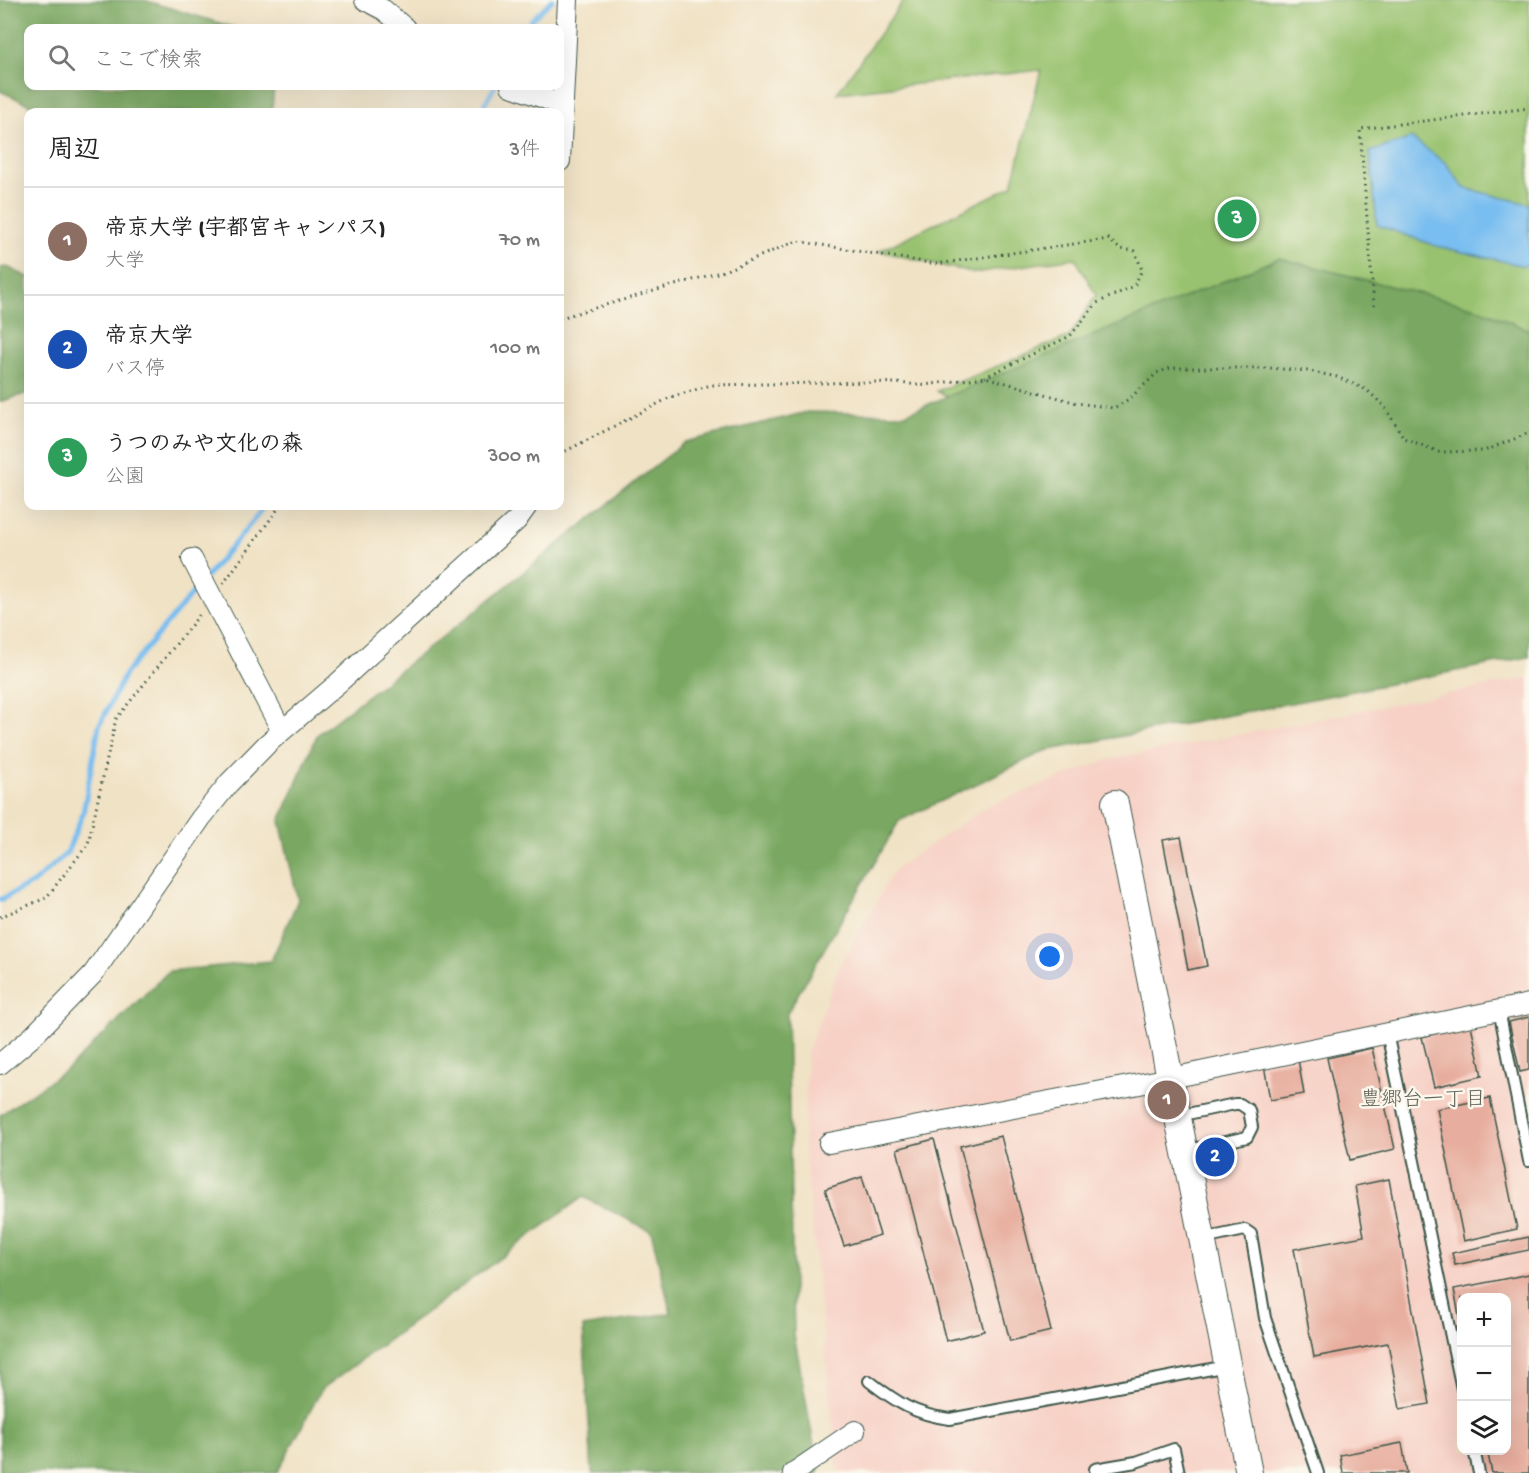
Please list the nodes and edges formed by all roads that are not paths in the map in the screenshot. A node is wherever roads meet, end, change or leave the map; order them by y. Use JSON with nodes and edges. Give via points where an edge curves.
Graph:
{"nodes":[{"id":1,"x":365,"y":0,"type":"edge"},
{"id":2,"x":568,"y":0,"type":"edge"},
{"id":3,"x":400,"y":24,"type":"edge"},
{"id":4,"x":564,"y":70,"type":"edge"},
{"id":5,"x":522,"y":90,"type":"edge"},
{"id":6,"x":563,"y":90,"type":"edge"},
{"id":7,"x":562,"y":105,"type":"junction"},
{"id":8,"x":562,"y":108,"type":"edge"},
{"id":9,"x":524,"y":510,"type":"edge"},
{"id":10,"x":192,"y":559,"type":"dead end"},
{"id":11,"x":282,"y":731,"type":"junction"},
{"id":12,"x":1115,"y":804,"type":"dead end"},
{"id":13,"x":1529,"y":1004,"type":"edge"},
{"id":14,"x":1499,"y":1010,"type":"junction"},
{"id":15,"x":1387,"y":1034,"type":"junction"},
{"id":16,"x":0,"y":1064,"type":"edge"},
{"id":17,"x":1171,"y":1078,"type":"junction"},
{"id":18,"x":1178,"y":1116,"type":"junction"},
{"id":19,"x":829,"y":1143,"type":"dead end"},
{"id":20,"x":1185,"y":1151,"type":"junction"},
{"id":21,"x":1529,"y":1161,"type":"edge"},
{"id":22,"x":1203,"y":1239,"type":"junction"},
{"id":23,"x":1228,"y":1366,"type":"junction"},
{"id":24,"x":1457,"y":1370,"type":"edge"},
{"id":25,"x":869,"y":1381,"type":"dead end"},
{"id":26,"x":855,"y":1431,"type":"dead end"},
{"id":27,"x":1475,"y":1455,"type":"edge"},
{"id":28,"x":1137,"y":1467,"type":"edge"},
{"id":29,"x":1092,"y":1472,"type":"edge"},
{"id":30,"x":793,"y":1473,"type":"edge"},
{"id":31,"x":1179,"y":1473,"type":"edge"},
{"id":32,"x":1249,"y":1473,"type":"edge"},
{"id":33,"x":1318,"y":1473,"type":"edge"},
{"id":34,"x":1479,"y":1473,"type":"edge"}],
"edges":[{"from":1,"to":3,"type":"street"},
{"from":2,"to":4,"type":"street"},
{"from":5,"to":7,"type":"street"},
{"from":6,"to":7,"type":"street"},
{"from":7,"to":8,"type":"street"},
{"from":9,"to":11,"type":"street"},
{"from":10,"to":11,"type":"street"},
{"from":11,"to":16,"type":"street","via":[[229,783],[201,818],[93,974]]},
{"from":12,"to":17,"type":"street"},
{"from":13,"to":14,"type":"street"},
{"from":14,"to":15,"type":"street"},
{"from":14,"to":21,"type":"lane"},
{"from":15,"to":17,"type":"street"},
{"from":15,"to":24,"type":"lane"},
{"from":17,"to":18,"type":"street"},
{"from":17,"to":19,"type":"street"},
{"from":18,"to":20,"type":"street"},
{"from":18,"to":20,"type":"lane","via":[[1235,1104],[1249,1110],[1252,1127],[1247,1137]]},
{"from":20,"to":22,"type":"street"},
{"from":22,"to":23,"type":"street"},
{"from":22,"to":33,"type":"lane","via":[[1245,1230],[1251,1234],[1265,1318]]},
{"from":23,"to":25,"type":"lane","via":[[950,1419],[928,1417],[898,1403]]},
{"from":23,"to":32,"type":"street"},
{"from":26,"to":30,"type":"street"},
{"from":27,"to":34,"type":"lane"},
{"from":28,"to":29,"type":"lane"},
{"from":28,"to":31,"type":"lane","via":[[1174,1449]]}]}
